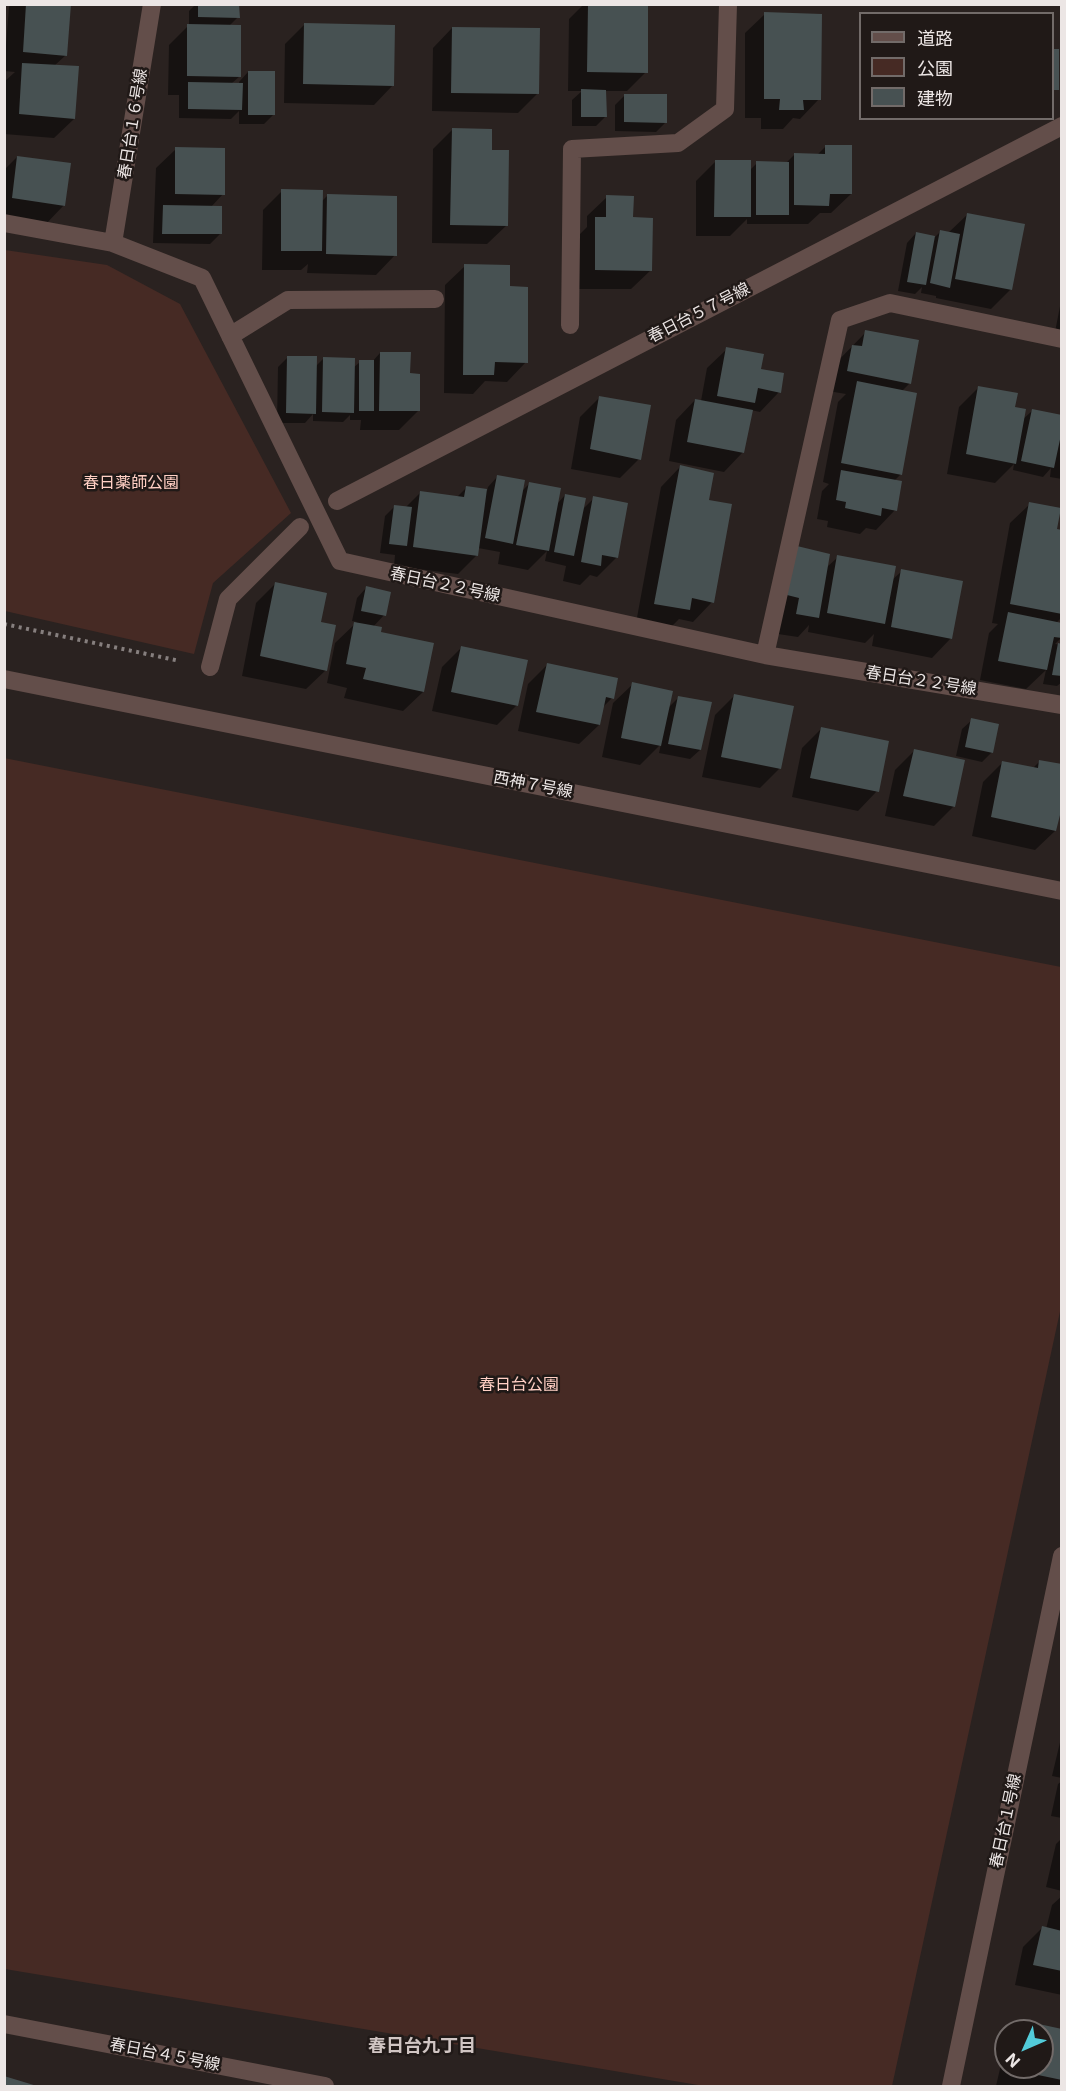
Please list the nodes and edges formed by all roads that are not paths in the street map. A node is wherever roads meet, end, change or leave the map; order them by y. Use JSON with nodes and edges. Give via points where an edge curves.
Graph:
{"nodes":[{"id":1,"x":152,"y":4,"type":"edge"},
{"id":2,"x":728,"y":4,"type":"edge"},
{"id":3,"x":1062,"y":126,"type":"edge"},
{"id":4,"x":4,"y":223,"type":"edge"},
{"id":5,"x":113,"y":243,"type":"junction"},
{"id":6,"x":435,"y":299,"type":"dead end"},
{"id":7,"x":570,"y":325,"type":"dead end"},
{"id":8,"x":230,"y":336,"type":"junction"},
{"id":9,"x":1062,"y":339,"type":"edge"},
{"id":10,"x":337,"y":501,"type":"dead end"},
{"id":11,"x":300,"y":527,"type":"dead end"},
{"id":12,"x":765,"y":655,"type":"junction"},
{"id":13,"x":210,"y":667,"type":"road end"},
{"id":14,"x":4,"y":679,"type":"edge"},
{"id":15,"x":1062,"y":705,"type":"edge"},
{"id":16,"x":1062,"y":891,"type":"edge"},
{"id":17,"x":1062,"y":1556,"type":"edge"},
{"id":18,"x":4,"y":2024,"type":"edge"},
{"id":19,"x":326,"y":2086,"type":"edge"},
{"id":20,"x":951,"y":2086,"type":"edge"}],
"edges":[{"from":1,"to":5,"type":"street","name":"春日台１６号線"},
{"from":2,"to":7,"type":"street","via":[[725,109],[678,143],[572,149]]},
{"from":3,"to":10,"type":"street","name":"春日台５７号線"},
{"from":4,"to":5,"type":"street","name":"春日台２２号線"},
{"from":5,"to":8,"type":"street","name":"春日台２２号線","via":[[202,278]]},
{"from":6,"to":8,"type":"street","via":[[288,300]]},
{"from":8,"to":12,"type":"street","name":"春日台２２号線","via":[[340,561]]},
{"from":9,"to":12,"type":"street","via":[[890,303],[840,320]]},
{"from":11,"to":13,"type":"street","via":[[228,599]]},
{"from":12,"to":15,"type":"street","name":"春日台２２号線"},
{"from":14,"to":16,"type":"street","name":"西神７号線"},
{"from":17,"to":20,"type":"street","name":"春日台１号線"},
{"from":18,"to":19,"type":"street","name":"春日台４５号線"}]}
